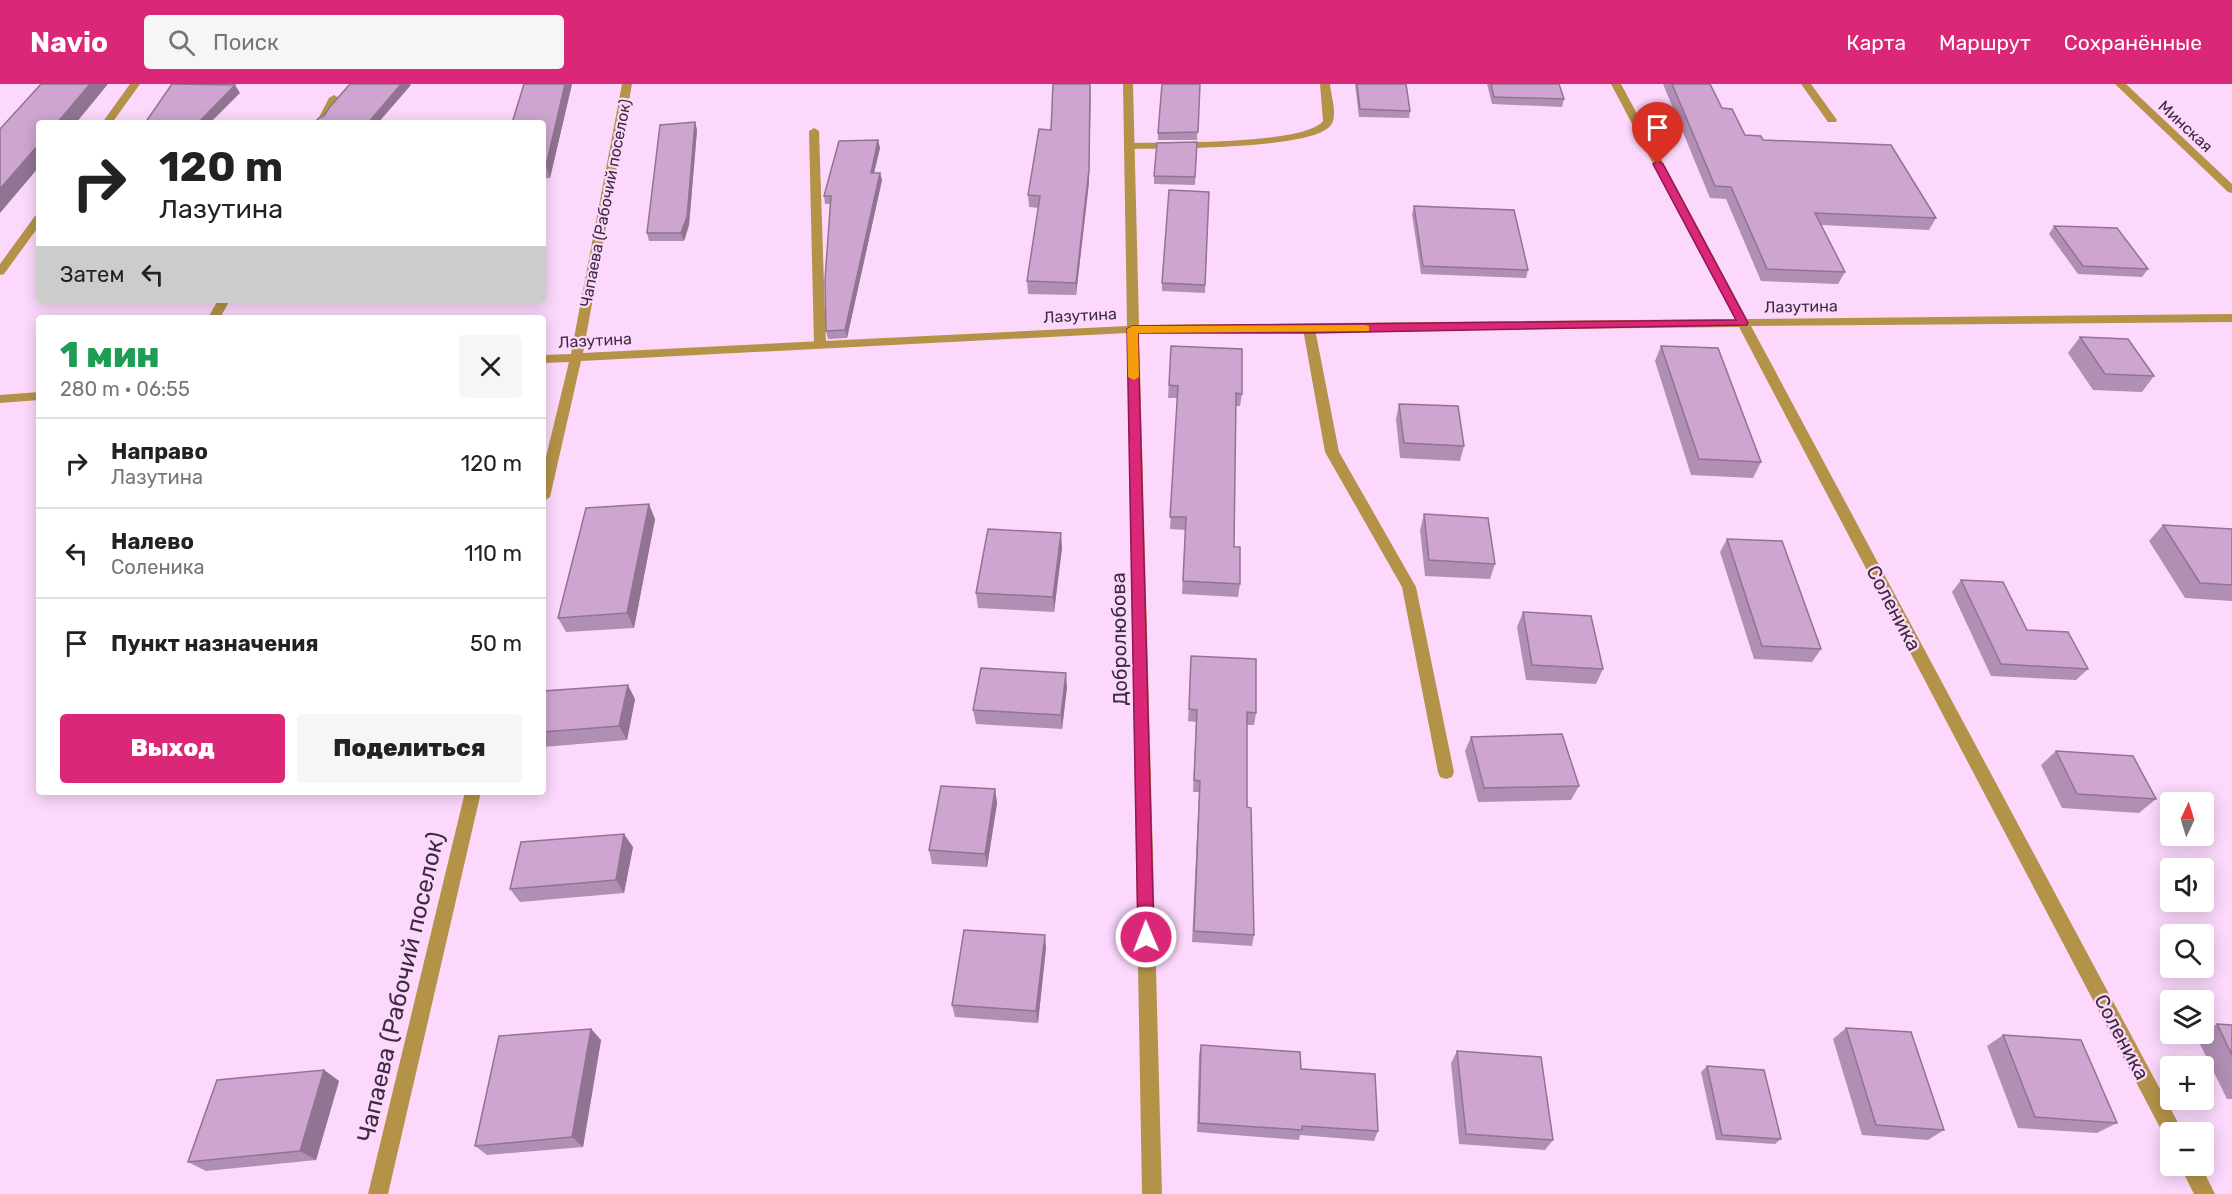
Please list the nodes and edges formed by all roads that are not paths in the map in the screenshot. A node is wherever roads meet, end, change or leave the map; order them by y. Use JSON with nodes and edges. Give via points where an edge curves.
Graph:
{"nodes":[{"id":1,"x":135,"y":84,"type":"edge"},
{"id":2,"x":627,"y":84,"type":"edge"},
{"id":3,"x":1128,"y":84,"type":"edge"},
{"id":4,"x":1324,"y":84,"type":"edge"},
{"id":5,"x":1616,"y":84,"type":"edge"},
{"id":6,"x":1806,"y":84,"type":"edge"},
{"id":7,"x":2120,"y":84,"type":"edge"},
{"id":8,"x":334,"y":98,"type":"edge"},
{"id":9,"x":109,"y":120,"type":"edge"},
{"id":10,"x":323,"y":120,"type":"edge"},
{"id":11,"x":1832,"y":120,"type":"dead end"},
{"id":12,"x":814,"y":131,"type":"dead end"},
{"id":13,"x":1130,"y":146,"type":"junction"},
{"id":14,"x":2232,"y":190,"type":"edge"},
{"id":15,"x":36,"y":222,"type":"edge"},
{"id":16,"x":0,"y":272,"type":"edge"},
{"id":17,"x":2232,"y":318,"type":"edge"},
{"id":18,"x":1743,"y":323,"type":"junction"},
{"id":19,"x":1132,"y":329,"type":"junction"},
{"id":20,"x":1309,"y":329,"type":"junction"},
{"id":21,"x":819,"y":345,"type":"junction"},
{"id":22,"x":576,"y":357,"type":"junction"},
{"id":23,"x":546,"y":359,"type":"edge"},
{"id":24,"x":36,"y":396,"type":"edge"},
{"id":25,"x":0,"y":399,"type":"edge"},
{"id":26,"x":546,"y":485,"type":"edge"},
{"id":27,"x":1446,"y":772,"type":"dead end"},
{"id":28,"x":472,"y":795,"type":"edge"},
{"id":29,"x":2168,"y":1122,"type":"edge"},
{"id":30,"x":2195,"y":1176,"type":"edge"},
{"id":31,"x":378,"y":1194,"type":"edge"},
{"id":32,"x":1152,"y":1194,"type":"edge"},
{"id":33,"x":2205,"y":1194,"type":"edge"}],
"edges":[{"from":1,"to":9,"type":"street"},
{"from":2,"to":22,"type":"street","name":"Чапаева (Рабочий поселок)"},
{"from":3,"to":13,"type":"street","name":"Добролюбова"},
{"from":4,"to":13,"type":"street","via":[[1328,115],[1326,125],[1317,133],[1280,140]]},
{"from":5,"to":18,"type":"street","name":"Соленика"},
{"from":6,"to":11,"type":"street"},
{"from":7,"to":14,"type":"street","name":"Минская"},
{"from":8,"to":10,"type":"street"},
{"from":12,"to":21,"type":"street"},
{"from":13,"to":19,"type":"street","name":"Добролюбова"},
{"from":15,"to":16,"type":"street"},
{"from":17,"to":18,"type":"street","name":"Лазутина"},
{"from":18,"to":20,"type":"street","name":"Лазутина"},
{"from":18,"to":29,"type":"street","name":"Соленика"},
{"from":19,"to":20,"type":"street","name":"Лазутина"},
{"from":19,"to":21,"type":"street","name":"Лазутина"},
{"from":19,"to":32,"type":"street","name":"Добролюбова"},
{"from":20,"to":27,"type":"street","via":[[1332,452],[1409,586]]},
{"from":21,"to":22,"type":"street","name":"Лазутина"},
{"from":22,"to":23,"type":"street","name":"Лазутина"},
{"from":22,"to":26,"type":"street","name":"Чапаева (Рабочий поселок)"},
{"from":24,"to":25,"type":"street"},
{"from":28,"to":31,"type":"street","name":"Чапаева (Рабочий поселок)"},
{"from":30,"to":33,"type":"street"}]}
